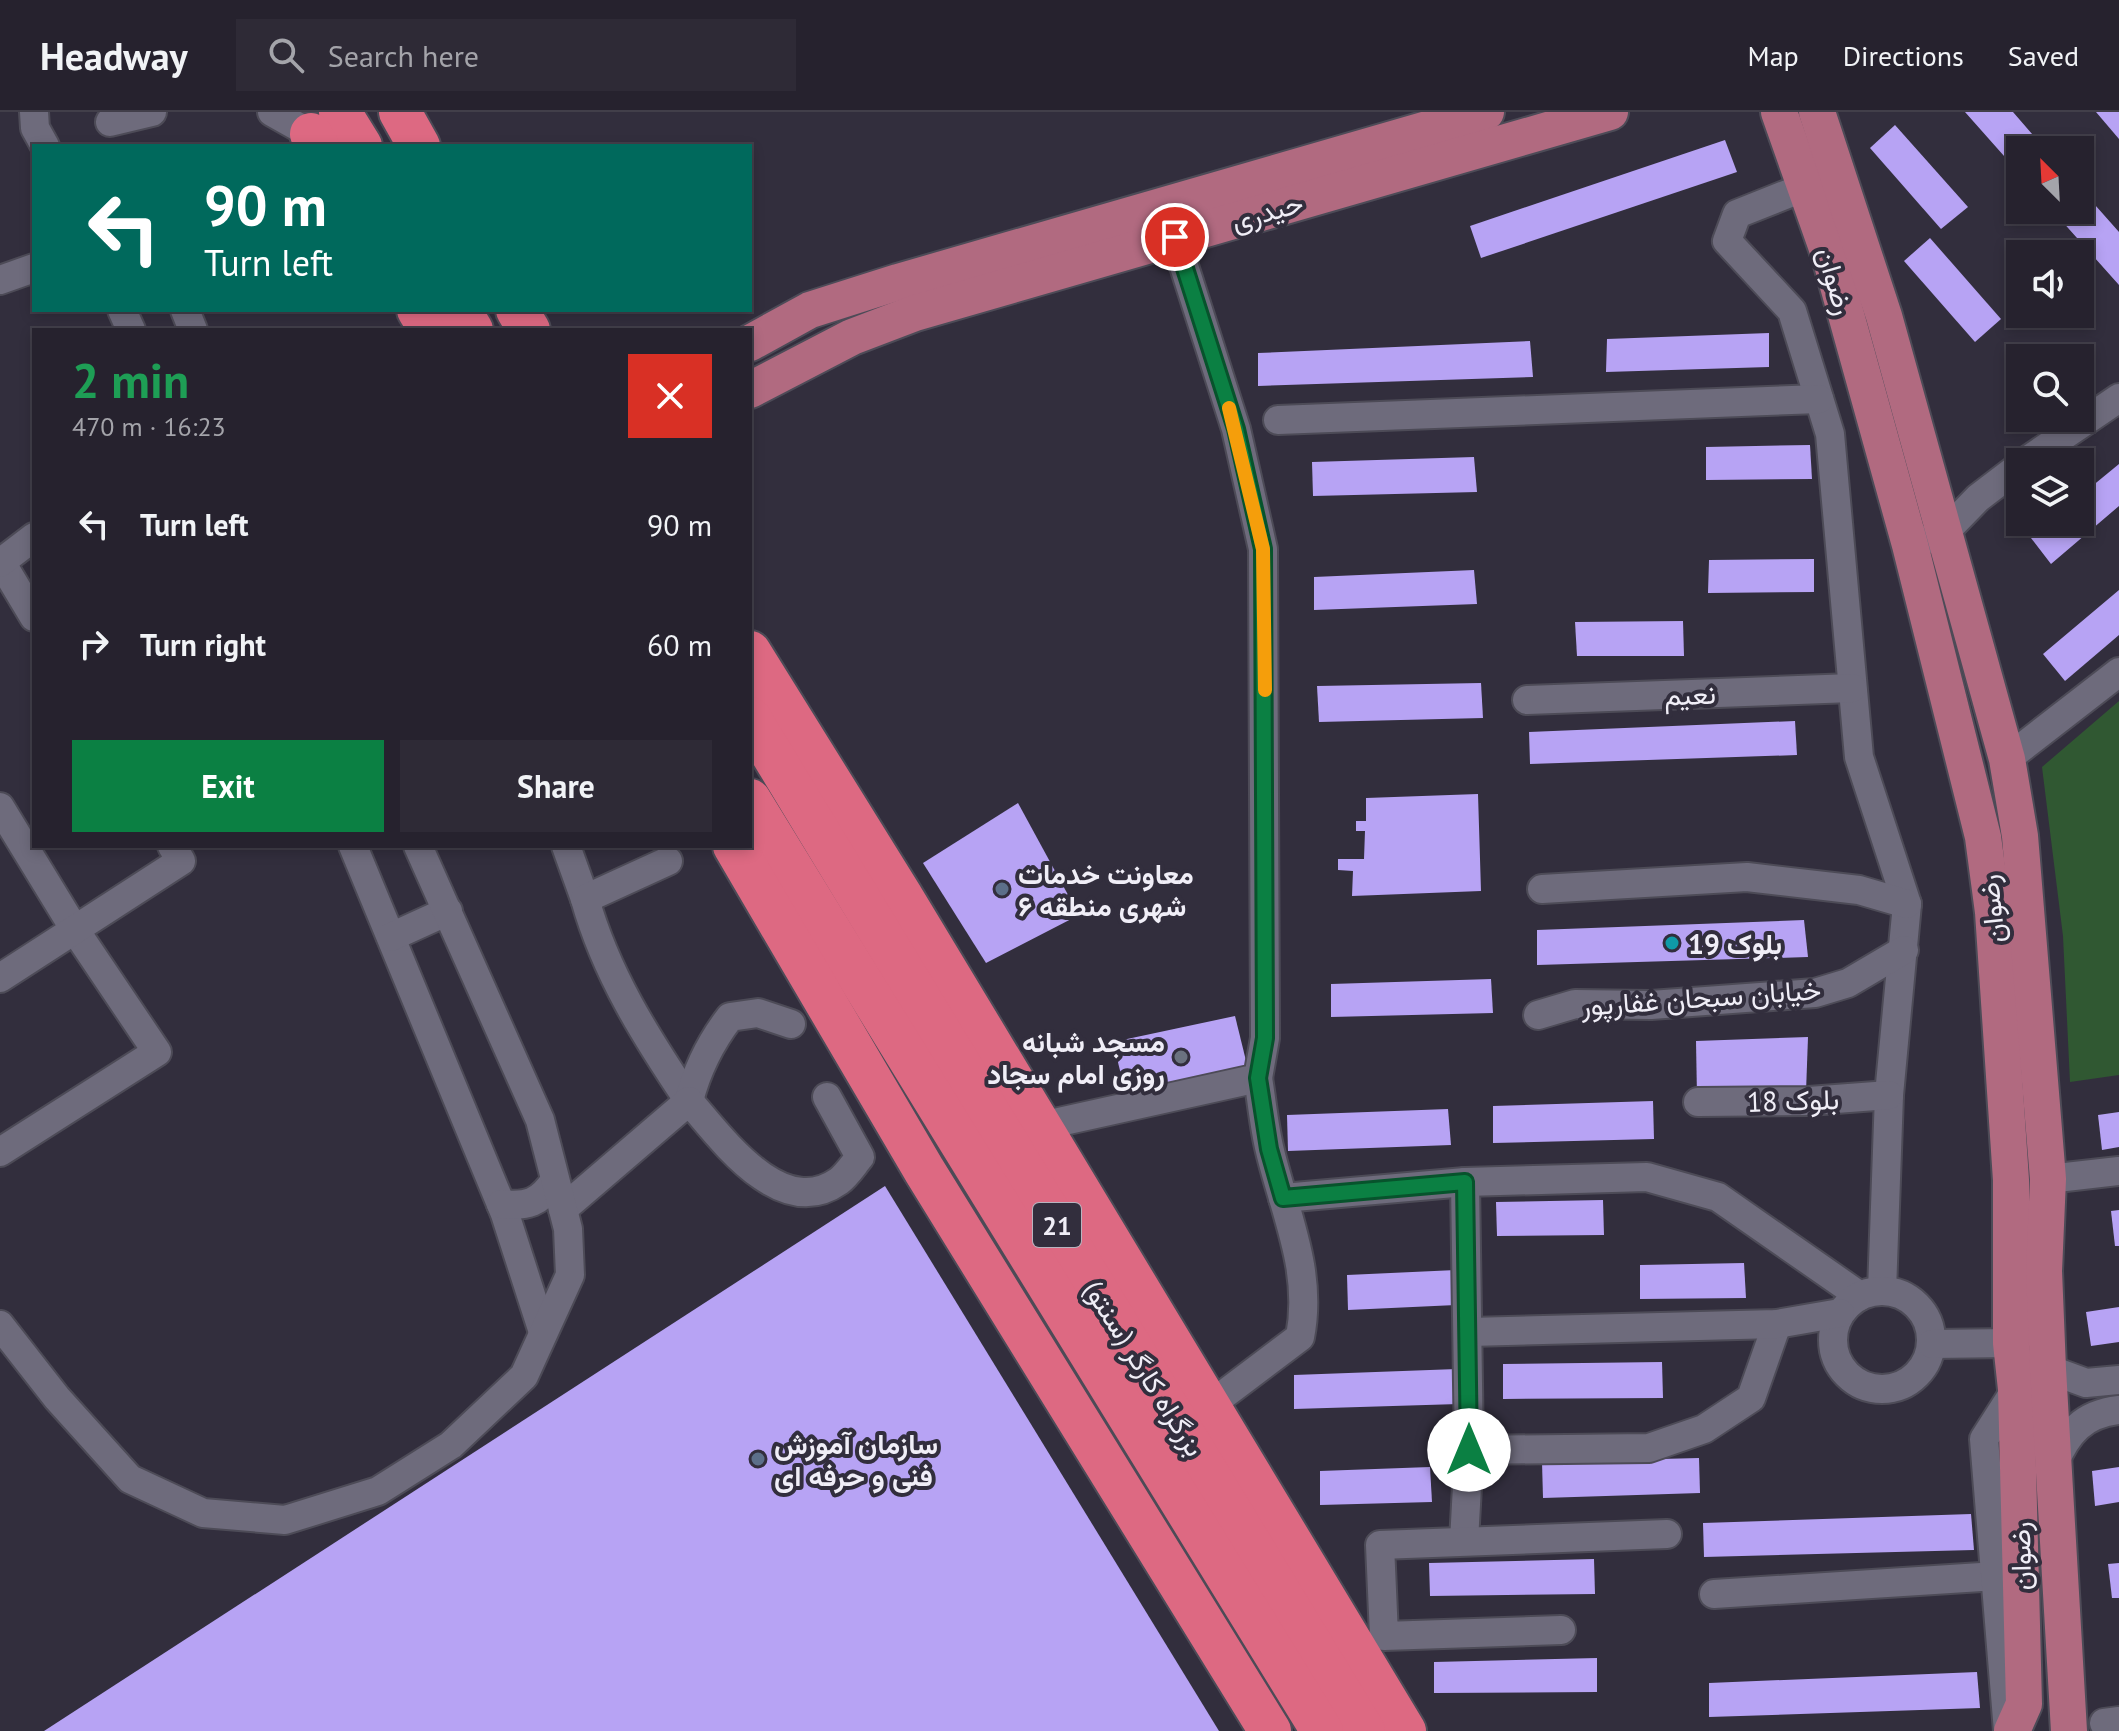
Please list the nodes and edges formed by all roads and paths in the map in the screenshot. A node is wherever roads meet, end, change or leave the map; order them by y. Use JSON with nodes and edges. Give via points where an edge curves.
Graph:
{"nodes":[{"id":1,"x":34,"y":112,"type":"edge"},
{"id":2,"x":152,"y":112,"type":"edge"},
{"id":3,"x":272,"y":112,"type":"edge"},
{"id":4,"x":400,"y":112,"type":"edge"},
{"id":5,"x":1486,"y":112,"type":"edge"},
{"id":6,"x":1610,"y":112,"type":"edge"},
{"id":7,"x":1779,"y":112,"type":"edge"},
{"id":8,"x":1817,"y":112,"type":"edge"},
{"id":9,"x":317,"y":126,"type":"edge"},
{"id":10,"x":108,"y":131,"type":"edge"},
{"id":11,"x":44,"y":144,"type":"edge"},
{"id":12,"x":357,"y":144,"type":"edge"},
{"id":13,"x":418,"y":144,"type":"edge"},
{"id":14,"x":1805,"y":187,"type":"junction"},
{"id":15,"x":1170,"y":221,"type":"junction"},
{"id":16,"x":32,"y":269,"type":"edge"},
{"id":17,"x":0,"y":280,"type":"edge"},
{"id":18,"x":752,"y":342,"type":"edge"},
{"id":19,"x":752,"y":389,"type":"edge"},
{"id":20,"x":2119,"y":398,"type":"edge"},
{"id":21,"x":1819,"y":399,"type":"junction"},
{"id":22,"x":1278,"y":420,"type":"dead end"},
{"id":23,"x":2046,"y":448,"type":"edge"},
{"id":24,"x":2006,"y":477,"type":"edge"},
{"id":25,"x":1944,"y":533,"type":"junction"},
{"id":26,"x":32,"y":539,"type":"edge"},
{"id":27,"x":1910,"y":545,"type":"junction"},
{"id":28,"x":1,"y":563,"type":"edge"},
{"id":29,"x":32,"y":614,"type":"edge"},
{"id":30,"x":752,"y":655,"type":"edge"},
{"id":31,"x":2119,"y":672,"type":"edge"},
{"id":32,"x":1852,"y":688,"type":"junction"},
{"id":33,"x":1527,"y":700,"type":"dead end"},
{"id":34,"x":752,"y":721,"type":"edge"},
{"id":35,"x":2007,"y":759,"type":"junction"},
{"id":36,"x":752,"y":803,"type":"edge"},
{"id":37,"x":0,"y":807,"type":"edge"},
{"id":38,"x":173,"y":848,"type":"edge"},
{"id":39,"x":354,"y":848,"type":"edge"},
{"id":40,"x":419,"y":848,"type":"edge"},
{"id":41,"x":567,"y":848,"type":"edge"},
{"id":42,"x":735,"y":848,"type":"edge"},
{"id":43,"x":668,"y":861,"type":"dead end"},
{"id":44,"x":1542,"y":889,"type":"dead end"},
{"id":45,"x":585,"y":899,"type":"junction"},
{"id":46,"x":1907,"y":904,"type":"junction"},
{"id":47,"x":448,"y":911,"type":"junction"},
{"id":48,"x":75,"y":930,"type":"junction"},
{"id":49,"x":391,"y":937,"type":"junction"},
{"id":50,"x":1904,"y":950,"type":"junction"},
{"id":51,"x":0,"y":978,"type":"edge"},
{"id":52,"x":1538,"y":1015,"type":"dead end"},
{"id":53,"x":791,"y":1024,"type":"dead end"},
{"id":54,"x":1258,"y":1078,"type":"junction"},
{"id":55,"x":1889,"y":1095,"type":"junction"},
{"id":56,"x":827,"y":1097,"type":"dead end"},
{"id":57,"x":689,"y":1101,"type":"junction"},
{"id":58,"x":1698,"y":1102,"type":"dead end"},
{"id":59,"x":1041,"y":1126,"type":"junction"},
{"id":60,"x":0,"y":1152,"type":"edge"},
{"id":61,"x":2119,"y":1171,"type":"edge"},
{"id":62,"x":2048,"y":1179,"type":"junction"},
{"id":63,"x":555,"y":1180,"type":"junction"},
{"id":64,"x":1465,"y":1182,"type":"junction"},
{"id":65,"x":1283,"y":1198,"type":"junction"},
{"id":66,"x":501,"y":1204,"type":"junction"},
{"id":67,"x":563,"y":1209,"type":"junction"},
{"id":68,"x":1861,"y":1300,"type":"junction"},
{"id":69,"x":1777,"y":1324,"type":"junction"},
{"id":70,"x":0,"y":1325,"type":"edge"},
{"id":71,"x":542,"y":1329,"type":"junction"},
{"id":72,"x":1470,"y":1332,"type":"junction"},
{"id":73,"x":2011,"y":1343,"type":"junction"},
{"id":74,"x":1932,"y":1344,"type":"junction"},
{"id":75,"x":2048,"y":1369,"type":"junction"},
{"id":76,"x":2119,"y":1380,"type":"edge"},
{"id":77,"x":2016,"y":1389,"type":"junction"},
{"id":78,"x":1210,"y":1405,"type":"junction"},
{"id":79,"x":2119,"y":1410,"type":"edge"},
{"id":80,"x":1469,"y":1450,"type":"junction"},
{"id":81,"x":2054,"y":1464,"type":"junction"},
{"id":82,"x":1667,"y":1534,"type":"dead end"},
{"id":83,"x":1464,"y":1541,"type":"junction"},
{"id":84,"x":1997,"y":1576,"type":"junction"},
{"id":85,"x":1714,"y":1594,"type":"dead end"},
{"id":86,"x":1561,"y":1630,"type":"dead end"},
{"id":87,"x":2066,"y":1719,"type":"edge"},
{"id":88,"x":2015,"y":1722,"type":"edge"},
{"id":89,"x":1270,"y":1731,"type":"edge"},
{"id":90,"x":1322,"y":1731,"type":"edge"},
{"id":91,"x":1364,"y":1731,"type":"edge"},
{"id":92,"x":1405,"y":1731,"type":"edge"}],
"edges":[{"from":1,"to":11,"type":"street"},
{"from":2,"to":10,"type":"street"},
{"from":3,"to":9,"type":"street"},
{"from":4,"to":13,"type":"highway"},
{"from":5,"to":15,"type":"main road","name":"حیدری"},
{"from":6,"to":15,"type":"main road","name":"حیدری"},
{"from":7,"to":14,"type":"main road","name":"رضوان"},
{"from":8,"to":25,"type":"main road","name":"رضوان","via":[[1884,316]]},
{"from":9,"to":12,"type":"highway"},
{"from":14,"to":21,"type":"street","via":[[1737,214],[1727,241],[1792,311]]},
{"from":14,"to":27,"type":"main road","name":"رضوان","via":[[1830,257]]},
{"from":15,"to":18,"type":"main road","name":"حیدری","via":[[810,310]]},
{"from":15,"to":19,"type":"main road","name":"حیدری","via":[[852,337]]},
{"from":15,"to":54,"type":"street","via":[[1236,429],[1263,549],[1265,1038]]},
{"from":16,"to":17,"type":"street"},
{"from":20,"to":23,"type":"street"},
{"from":21,"to":22,"type":"street"},
{"from":21,"to":32,"type":"street","via":[[1830,434]]},
{"from":24,"to":25,"type":"street"},
{"from":25,"to":27,"type":"street"},
{"from":25,"to":35,"type":"main road","name":"رضوان"},
{"from":26,"to":28,"type":"street"},
{"from":27,"to":73,"type":"main road","name":"رضوان","via":[[1967,764],[1993,912],[2011,1180]]},
{"from":28,"to":29,"type":"street"},
{"from":30,"to":59,"type":"highway"},
{"from":31,"to":35,"type":"street"},
{"from":32,"to":33,"type":"street","name":"نعیم"},
{"from":32,"to":46,"type":"street","via":[[1859,757]]},
{"from":34,"to":91,"type":"highway","name":"بزرگراه کارگر (سنتو)","number":"21"},
{"from":35,"to":62,"type":"main road","name":"رضوان","via":[[2020,836]]},
{"from":36,"to":90,"type":"highway","name":"بزرگراه کارگر (سنتو)","number":"21"},
{"from":37,"to":48,"type":"street"},
{"from":38,"to":48,"type":"street","via":[[181,861]]},
{"from":39,"to":49,"type":"street"},
{"from":40,"to":47,"type":"street"},
{"from":41,"to":45,"type":"street"},
{"from":42,"to":89,"type":"highway","via":[[924,1170]]},
{"from":43,"to":45,"type":"street"},
{"from":44,"to":46,"type":"street","via":[[1747,877],[1859,890]]},
{"from":45,"to":57,"type":"street","via":[[598,945],[641,1030]]},
{"from":46,"to":50,"type":"street"},
{"from":47,"to":49,"type":"street"},
{"from":47,"to":63,"type":"street","via":[[540,1120]]},
{"from":48,"to":51,"type":"street"},
{"from":48,"to":60,"type":"street","via":[[157,1052]]},
{"from":49,"to":66,"type":"street"},
{"from":50,"to":52,"type":"street","name":"خیابان سبحان غفارپور","via":[[1848,983],[1815,993],[1651,1005],[1575,1004]]},
{"from":50,"to":55,"type":"street"},
{"from":53,"to":57,"type":"street","via":[[758,1013],[730,1017],[695,1075]]},
{"from":54,"to":59,"type":"street"},
{"from":54,"to":65,"type":"street"},
{"from":55,"to":58,"type":"street","name":"بلوک 18"},
{"from":55,"to":68,"type":"street"},
{"from":56,"to":57,"type":"street","via":[[860,1157],[839,1181],[809,1193],[768,1182],[741,1161]]},
{"from":57,"to":67,"type":"street"},
{"from":59,"to":78,"type":"highway"},
{"from":61,"to":62,"type":"street"},
{"from":62,"to":75,"type":"main road","name":"رضوان"},
{"from":63,"to":66,"type":"street","via":[[545,1195],[525,1207]]},
{"from":63,"to":67,"type":"street"},
{"from":64,"to":65,"type":"street"},
{"from":64,"to":68,"type":"street","via":[[1647,1177],[1718,1197]]},
{"from":64,"to":72,"type":"street"},
{"from":65,"to":78,"type":"street","via":[[1294,1227],[1306,1304],[1300,1337]]},
{"from":66,"to":71,"type":"street"},
{"from":67,"to":71,"type":"street","via":[[570,1275]]},
{"from":68,"to":69,"type":"street"},
{"from":68,"to":74,"type":"street","via":[[1908,1298],[1926,1317]]},
{"from":68,"to":74,"type":"street","via":[[1832,1342],[1842,1371],[1866,1388],[1896,1389],[1921,1372]]},
{"from":69,"to":72,"type":"street"},
{"from":69,"to":80,"type":"street","via":[[1751,1398],[1704,1429],[1649,1448]]},
{"from":70,"to":71,"type":"street","via":[[130,1479],[203,1513],[285,1520],[378,1491],[451,1445],[524,1376]]},
{"from":72,"to":80,"type":"street"},
{"from":73,"to":74,"type":"street"},
{"from":73,"to":77,"type":"main road","name":"رضوان"},
{"from":75,"to":76,"type":"street","via":[[2086,1383]]},
{"from":75,"to":81,"type":"main road","name":"رضوان"},
{"from":77,"to":84,"type":"street","via":[[1984,1439]]},
{"from":77,"to":88,"type":"main road","name":"رضوان"},
{"from":78,"to":92,"type":"highway"},
{"from":79,"to":81,"type":"street","via":[[2081,1422],[2065,1438]]},
{"from":80,"to":83,"type":"street"},
{"from":81,"to":87,"type":"main road","name":"رضوان"},
{"from":82,"to":83,"type":"street"},
{"from":83,"to":86,"type":"street","via":[[1380,1545],[1384,1636]]},
{"from":84,"to":85,"type":"street"},
{"from":84,"to":88,"type":"street"},
{"from":87,"to":88,"type":"main road"}]}
